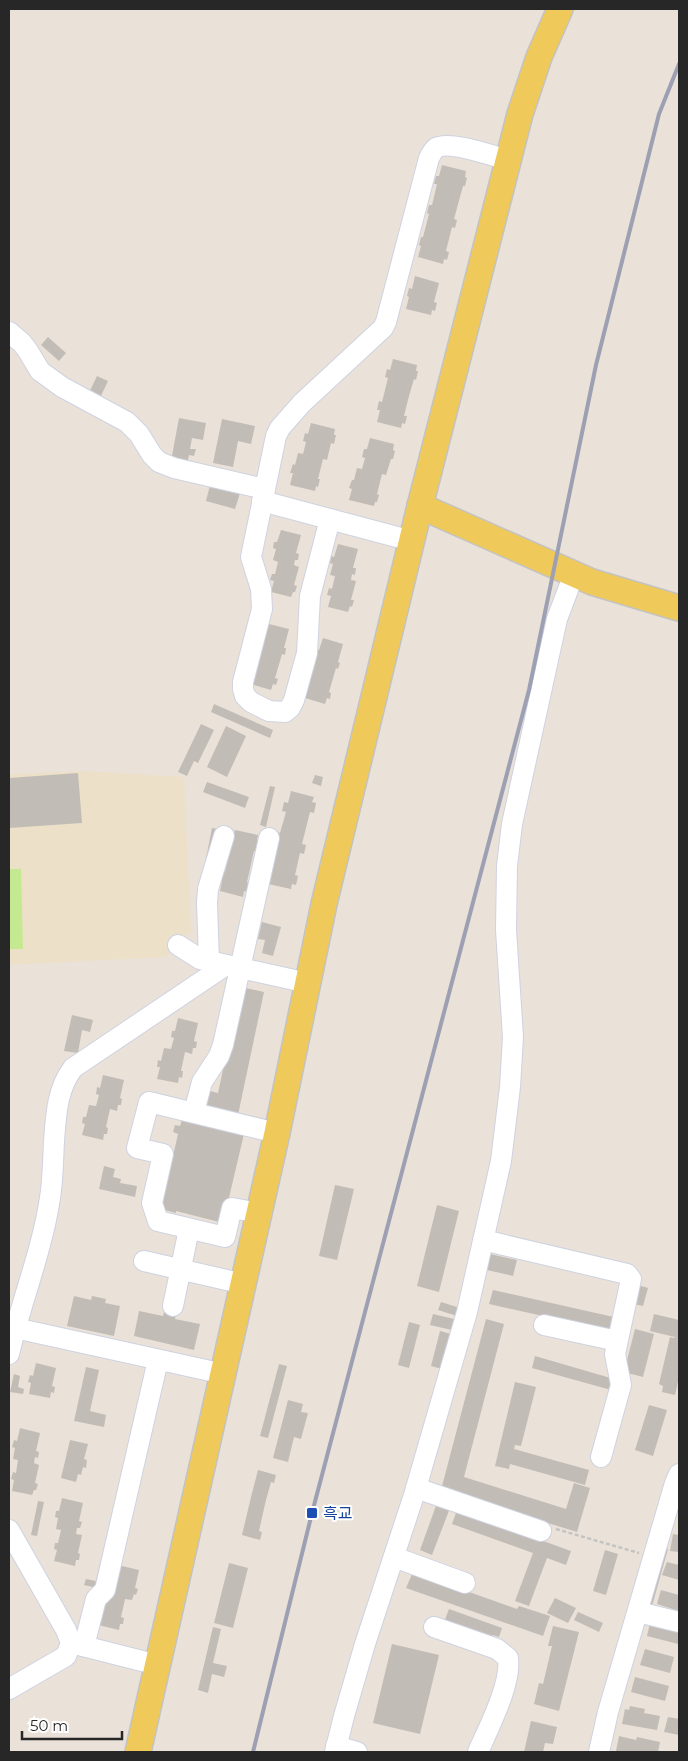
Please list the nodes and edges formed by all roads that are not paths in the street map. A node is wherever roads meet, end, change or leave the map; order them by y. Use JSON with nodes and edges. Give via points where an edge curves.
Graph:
{"nodes":[{"id":1,"x":560,"y":9,"type":"edge"},
{"id":2,"x":508,"y":160,"type":"junction"},
{"id":3,"x":9,"y":332,"type":"edge"},
{"id":4,"x":264,"y":495,"type":"junction"},
{"id":5,"x":420,"y":506,"type":"junction"},
{"id":6,"x":330,"y":519,"type":"junction"},
{"id":7,"x":412,"y":541,"type":"junction"},
{"id":8,"x":574,"y":574,"type":"junction"},
{"id":9,"x":679,"y":608,"type":"edge"},
{"id":10,"x":224,"y":836,"type":"dead end"},
{"id":11,"x":269,"y":838,"type":"dead end"},
{"id":12,"x":178,"y":945,"type":"dead end"},
{"id":13,"x":226,"y":965,"type":"junction"},
{"id":14,"x":308,"y":983,"type":"junction"},
{"id":15,"x":194,"y":1112,"type":"junction"},
{"id":16,"x":277,"y":1134,"type":"junction"},
{"id":17,"x":259,"y":1213,"type":"junction"},
{"id":18,"x":189,"y":1229,"type":"junction"},
{"id":19,"x":483,"y":1240,"type":"junction"},
{"id":20,"x":144,"y":1261,"type":"dead end"},
{"id":21,"x":180,"y":1270,"type":"junction"},
{"id":22,"x":244,"y":1284,"type":"junction"},
{"id":23,"x":173,"y":1306,"type":"dead end"},
{"id":24,"x":544,"y":1325,"type":"dead end"},
{"id":25,"x":15,"y":1328,"type":"junction"},
{"id":26,"x":618,"y":1341,"type":"junction"},
{"id":27,"x":9,"y":1354,"type":"edge"},
{"id":28,"x":158,"y":1360,"type":"junction"},
{"id":29,"x":224,"y":1374,"type":"junction"},
{"id":30,"x":601,"y":1458,"type":"dead end"},
{"id":31,"x":679,"y":1474,"type":"edge"},
{"id":32,"x":416,"y":1488,"type":"junction"},
{"id":33,"x":9,"y":1530,"type":"edge"},
{"id":34,"x":541,"y":1531,"type":"road end"},
{"id":35,"x":394,"y":1557,"type":"junction"},
{"id":36,"x":16,"y":1558,"type":"edge"},
{"id":37,"x":465,"y":1583,"type":"dead end"},
{"id":38,"x":638,"y":1612,"type":"junction"},
{"id":39,"x":679,"y":1622,"type":"edge"},
{"id":40,"x":434,"y":1627,"type":"dead end"},
{"id":41,"x":78,"y":1644,"type":"junction"},
{"id":42,"x":158,"y":1665,"type":"junction"},
{"id":43,"x":9,"y":1689,"type":"edge"},
{"id":44,"x":336,"y":1749,"type":"edge"},
{"id":45,"x":138,"y":1752,"type":"edge"},
{"id":46,"x":358,"y":1752,"type":"edge"},
{"id":47,"x":478,"y":1752,"type":"edge"},
{"id":48,"x":599,"y":1752,"type":"edge"}],
"edges":[{"from":1,"to":2,"type":"main road","via":[[539,57]]},
{"from":2,"to":4,"type":"street","via":[[451,145],[434,149],[386,322],[280,428]]},
{"from":2,"to":5,"type":"main road"},
{"from":3,"to":4,"type":"street","via":[[25,347],[40,371],[62,388],[126,422],[159,462]]},
{"from":4,"to":6,"type":"street"},
{"from":4,"to":6,"type":"street","via":[[251,557],[261,589],[262,609],[244,689],[251,702],[269,711],[284,712],[294,700],[307,653],[310,596]]},
{"from":5,"to":7,"type":"main road"},
{"from":5,"to":8,"type":"main road"},
{"from":6,"to":7,"type":"street"},
{"from":7,"to":14,"type":"main road","via":[[324,904]]},
{"from":8,"to":9,"type":"main road"},
{"from":8,"to":19,"type":"street","via":[[557,619],[512,824],[507,866],[506,930],[513,1037],[510,1087],[501,1161]]},
{"from":10,"to":13,"type":"street","via":[[207,903]]},
{"from":11,"to":13,"type":"street"},
{"from":12,"to":13,"type":"street","via":[[200,959]]},
{"from":13,"to":14,"type":"street"},
{"from":13,"to":15,"type":"street","via":[[223,1045],[202,1082]]},
{"from":13,"to":25,"type":"street","via":[[73,1068],[67,1077],[56,1115],[50,1199]]},
{"from":14,"to":16,"type":"main road"},
{"from":15,"to":16,"type":"street"},
{"from":15,"to":18,"type":"street","via":[[149,1102],[137,1148],[163,1154],[152,1202],[158,1221]]},
{"from":16,"to":17,"type":"main road"},
{"from":17,"to":18,"type":"street","via":[[232,1208],[225,1237]]},
{"from":17,"to":22,"type":"main road"},
{"from":18,"to":21,"type":"street"},
{"from":19,"to":26,"type":"street","via":[[627,1274],[631,1279]]},
{"from":19,"to":32,"type":"street","via":[[467,1312]]},
{"from":20,"to":21,"type":"street"},
{"from":21,"to":22,"type":"street"},
{"from":21,"to":23,"type":"street"},
{"from":22,"to":29,"type":"main road"},
{"from":24,"to":26,"type":"street"},
{"from":25,"to":27,"type":"street"},
{"from":25,"to":28,"type":"street"},
{"from":26,"to":30,"type":"street","via":[[615,1354],[621,1385]]},
{"from":28,"to":29,"type":"street"},
{"from":28,"to":41,"type":"street","via":[[105,1590],[96,1599]]},
{"from":29,"to":42,"type":"main road"},
{"from":31,"to":38,"type":"street"},
{"from":32,"to":34,"type":"street"},
{"from":32,"to":35,"type":"street"},
{"from":33,"to":36,"type":"street"},
{"from":35,"to":37,"type":"street"},
{"from":35,"to":44,"type":"street"},
{"from":36,"to":41,"type":"street"},
{"from":38,"to":39,"type":"street"},
{"from":38,"to":48,"type":"street"},
{"from":40,"to":47,"type":"street","via":[[497,1649],[508,1658],[510,1668],[496,1712]]},
{"from":41,"to":42,"type":"street"},
{"from":41,"to":43,"type":"street","via":[[66,1656]]},
{"from":42,"to":45,"type":"main road"},
{"from":44,"to":46,"type":"street"}]}
